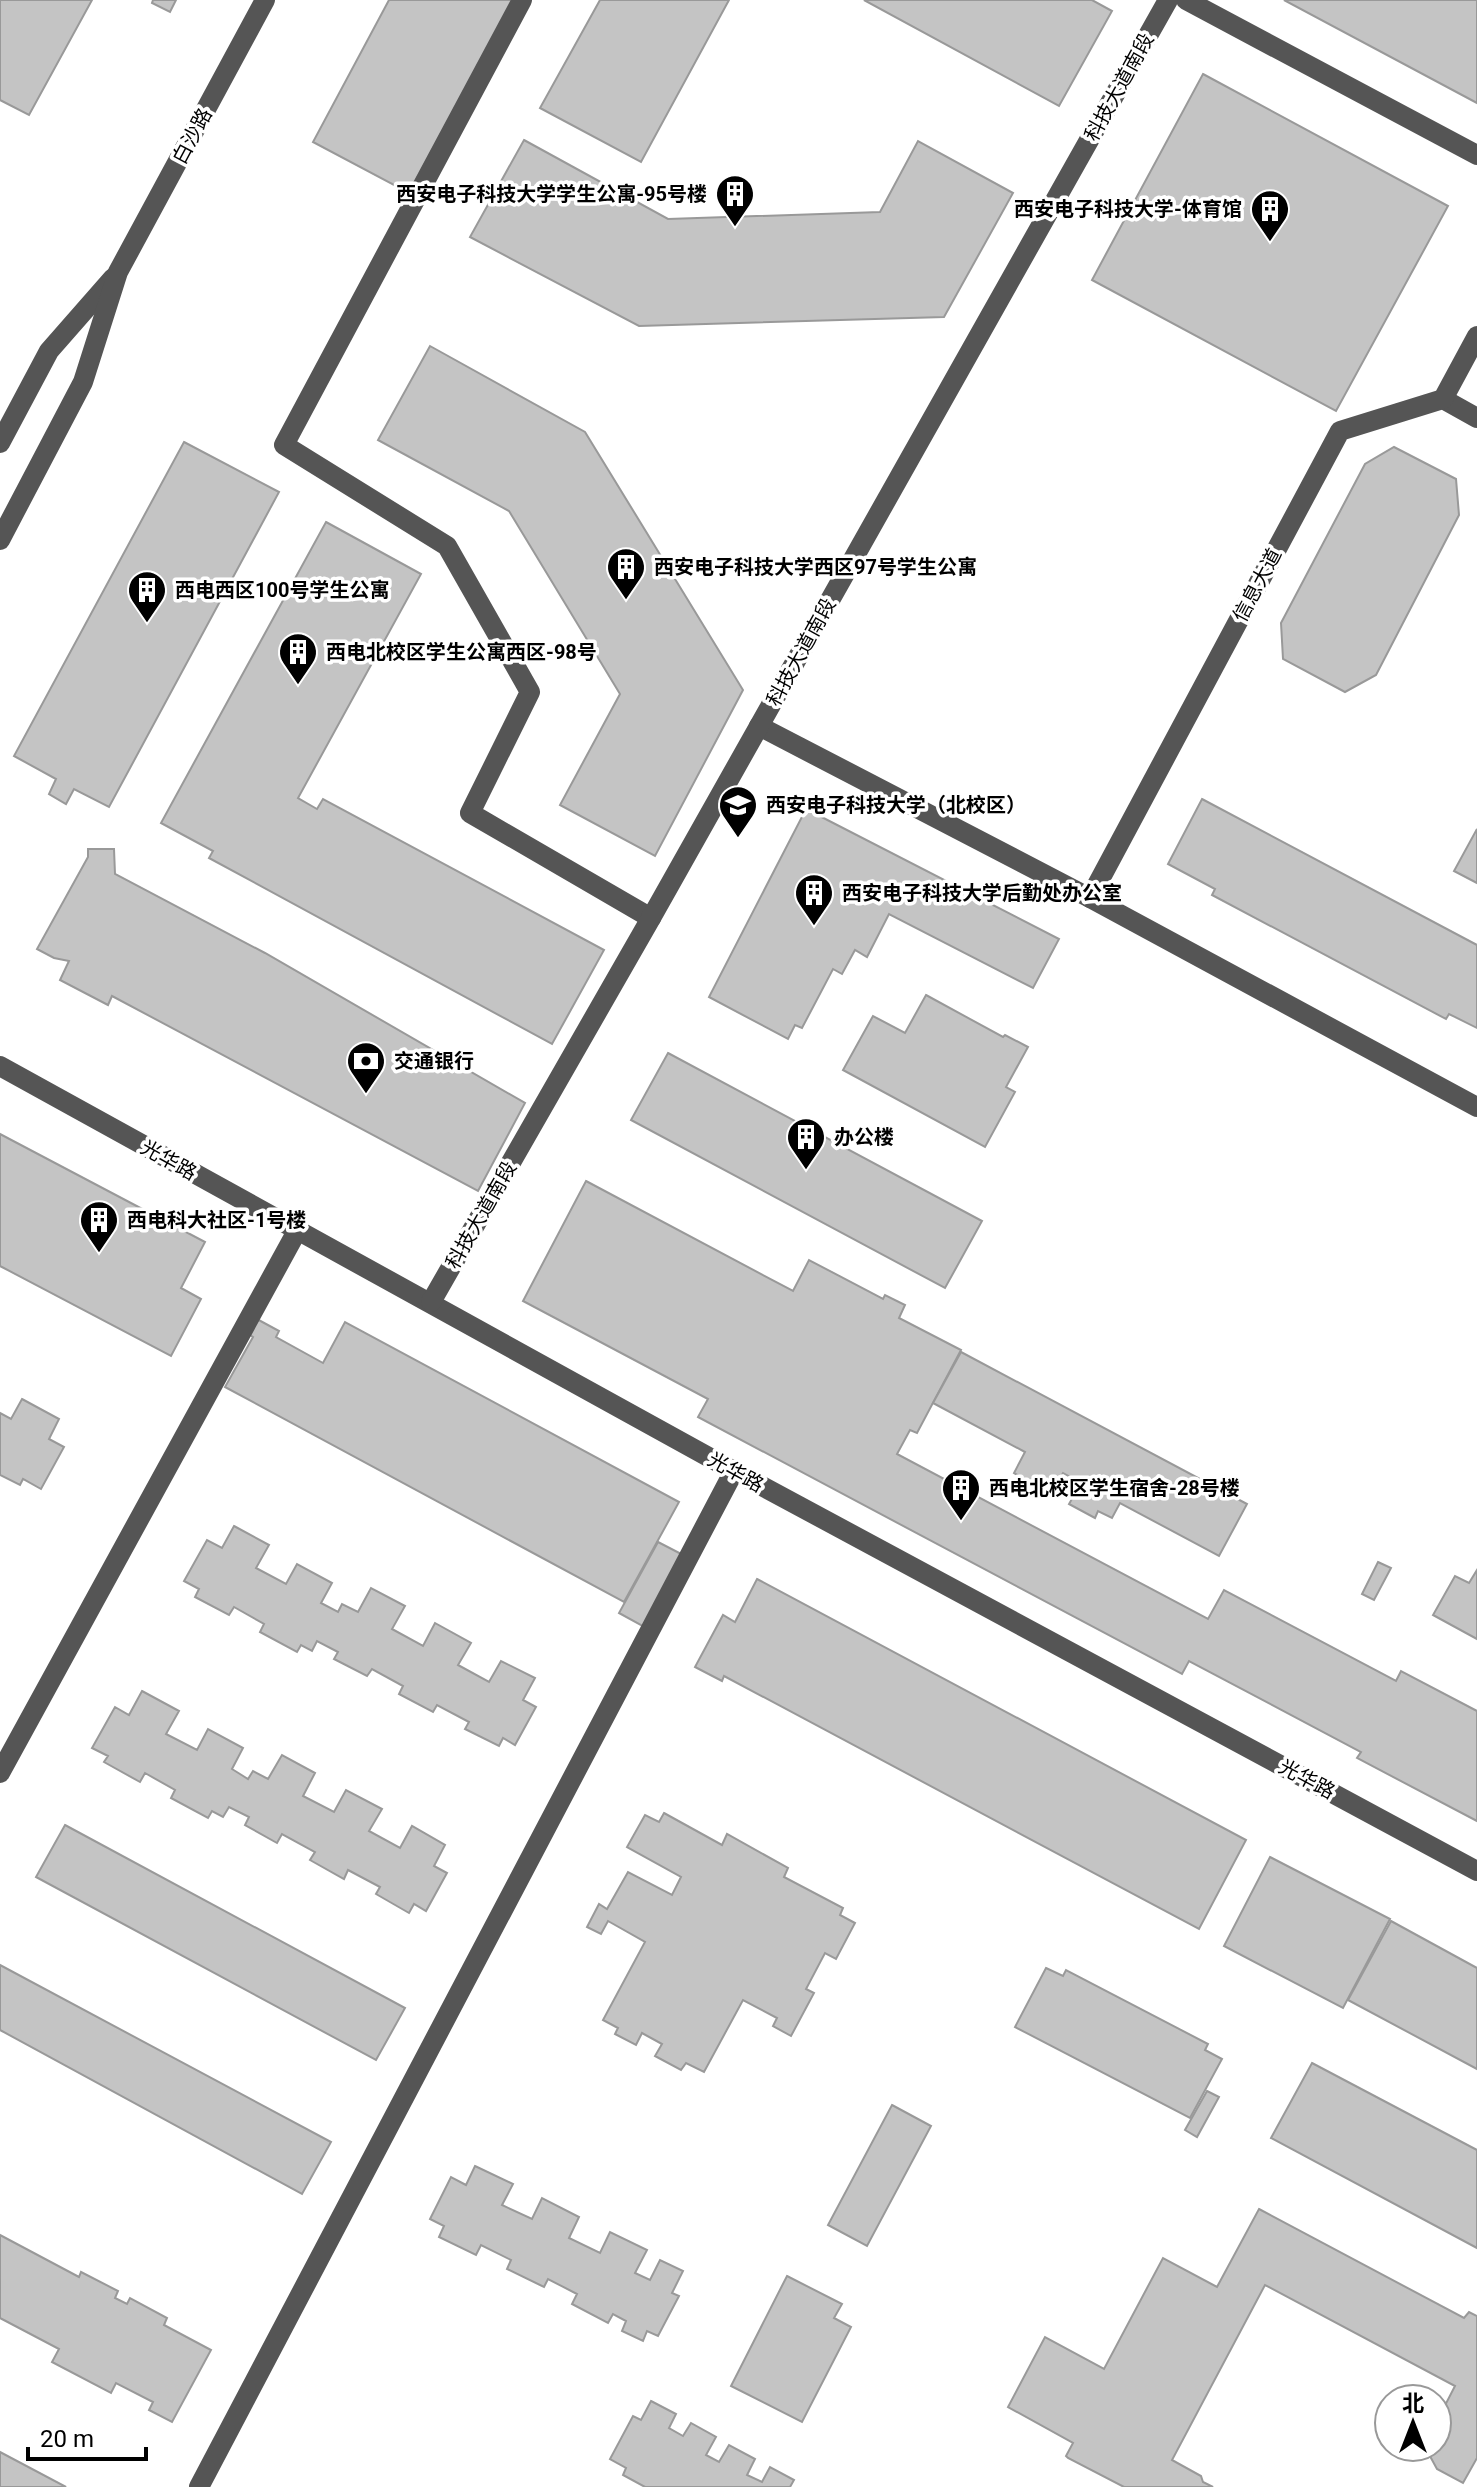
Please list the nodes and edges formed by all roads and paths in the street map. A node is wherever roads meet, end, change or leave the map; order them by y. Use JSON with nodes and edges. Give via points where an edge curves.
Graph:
{"nodes":[{"id":1,"x":265,"y":0,"type":"edge"},
{"id":2,"x":522,"y":0,"type":"edge"},
{"id":3,"x":1168,"y":0,"type":"edge"},
{"id":4,"x":1186,"y":0,"type":"edge"},
{"id":5,"x":1477,"y":155,"type":"edge"},
{"id":6,"x":118,"y":272,"type":"junction"},
{"id":7,"x":1477,"y":336,"type":"edge"},
{"id":8,"x":1443,"y":399,"type":"junction"},
{"id":9,"x":1477,"y":418,"type":"edge"},
{"id":10,"x":0,"y":443,"type":"edge"},
{"id":11,"x":0,"y":540,"type":"edge"},
{"id":12,"x":759,"y":726,"type":"junction"},
{"id":13,"x":1090,"y":898,"type":"junction"},
{"id":14,"x":651,"y":918,"type":"junction"},
{"id":15,"x":0,"y":1066,"type":"edge"},
{"id":16,"x":1477,"y":1107,"type":"edge"},
{"id":17,"x":297,"y":1231,"type":"junction"},
{"id":18,"x":431,"y":1302,"type":"junction"},
{"id":19,"x":734,"y":1471,"type":"junction"},
{"id":20,"x":0,"y":1773,"type":"edge"},
{"id":21,"x":1477,"y":1871,"type":"edge"},
{"id":22,"x":199,"y":2487,"type":"edge"}],
"edges":[{"from":1,"to":6,"type":"street","name":"白沙路"},
{"from":2,"to":14,"type":"street","via":[[284,445],[447,546],[530,692],[470,813]]},
{"from":3,"to":12,"type":"street","name":"科技大道南段"},
{"from":4,"to":5,"type":"street"},
{"from":6,"to":10,"type":"street","name":"白沙路","via":[[49,351]]},
{"from":6,"to":11,"type":"street","name":"白沙路","via":[[83,382]]},
{"from":7,"to":8,"type":"street"},
{"from":8,"to":9,"type":"street"},
{"from":8,"to":13,"type":"street","name":"信息大道","via":[[1340,431]]},
{"from":12,"to":13,"type":"street"},
{"from":12,"to":14,"type":"street","name":"科技大道南段"},
{"from":13,"to":16,"type":"street"},
{"from":14,"to":18,"type":"street","name":"科技大道南段"},
{"from":15,"to":17,"type":"street","name":"光华路"},
{"from":17,"to":18,"type":"street","name":"光华路"},
{"from":17,"to":20,"type":"street"},
{"from":18,"to":19,"type":"street","name":"光华路"},
{"from":19,"to":21,"type":"street","name":"光华路"},
{"from":19,"to":22,"type":"street"}]}
